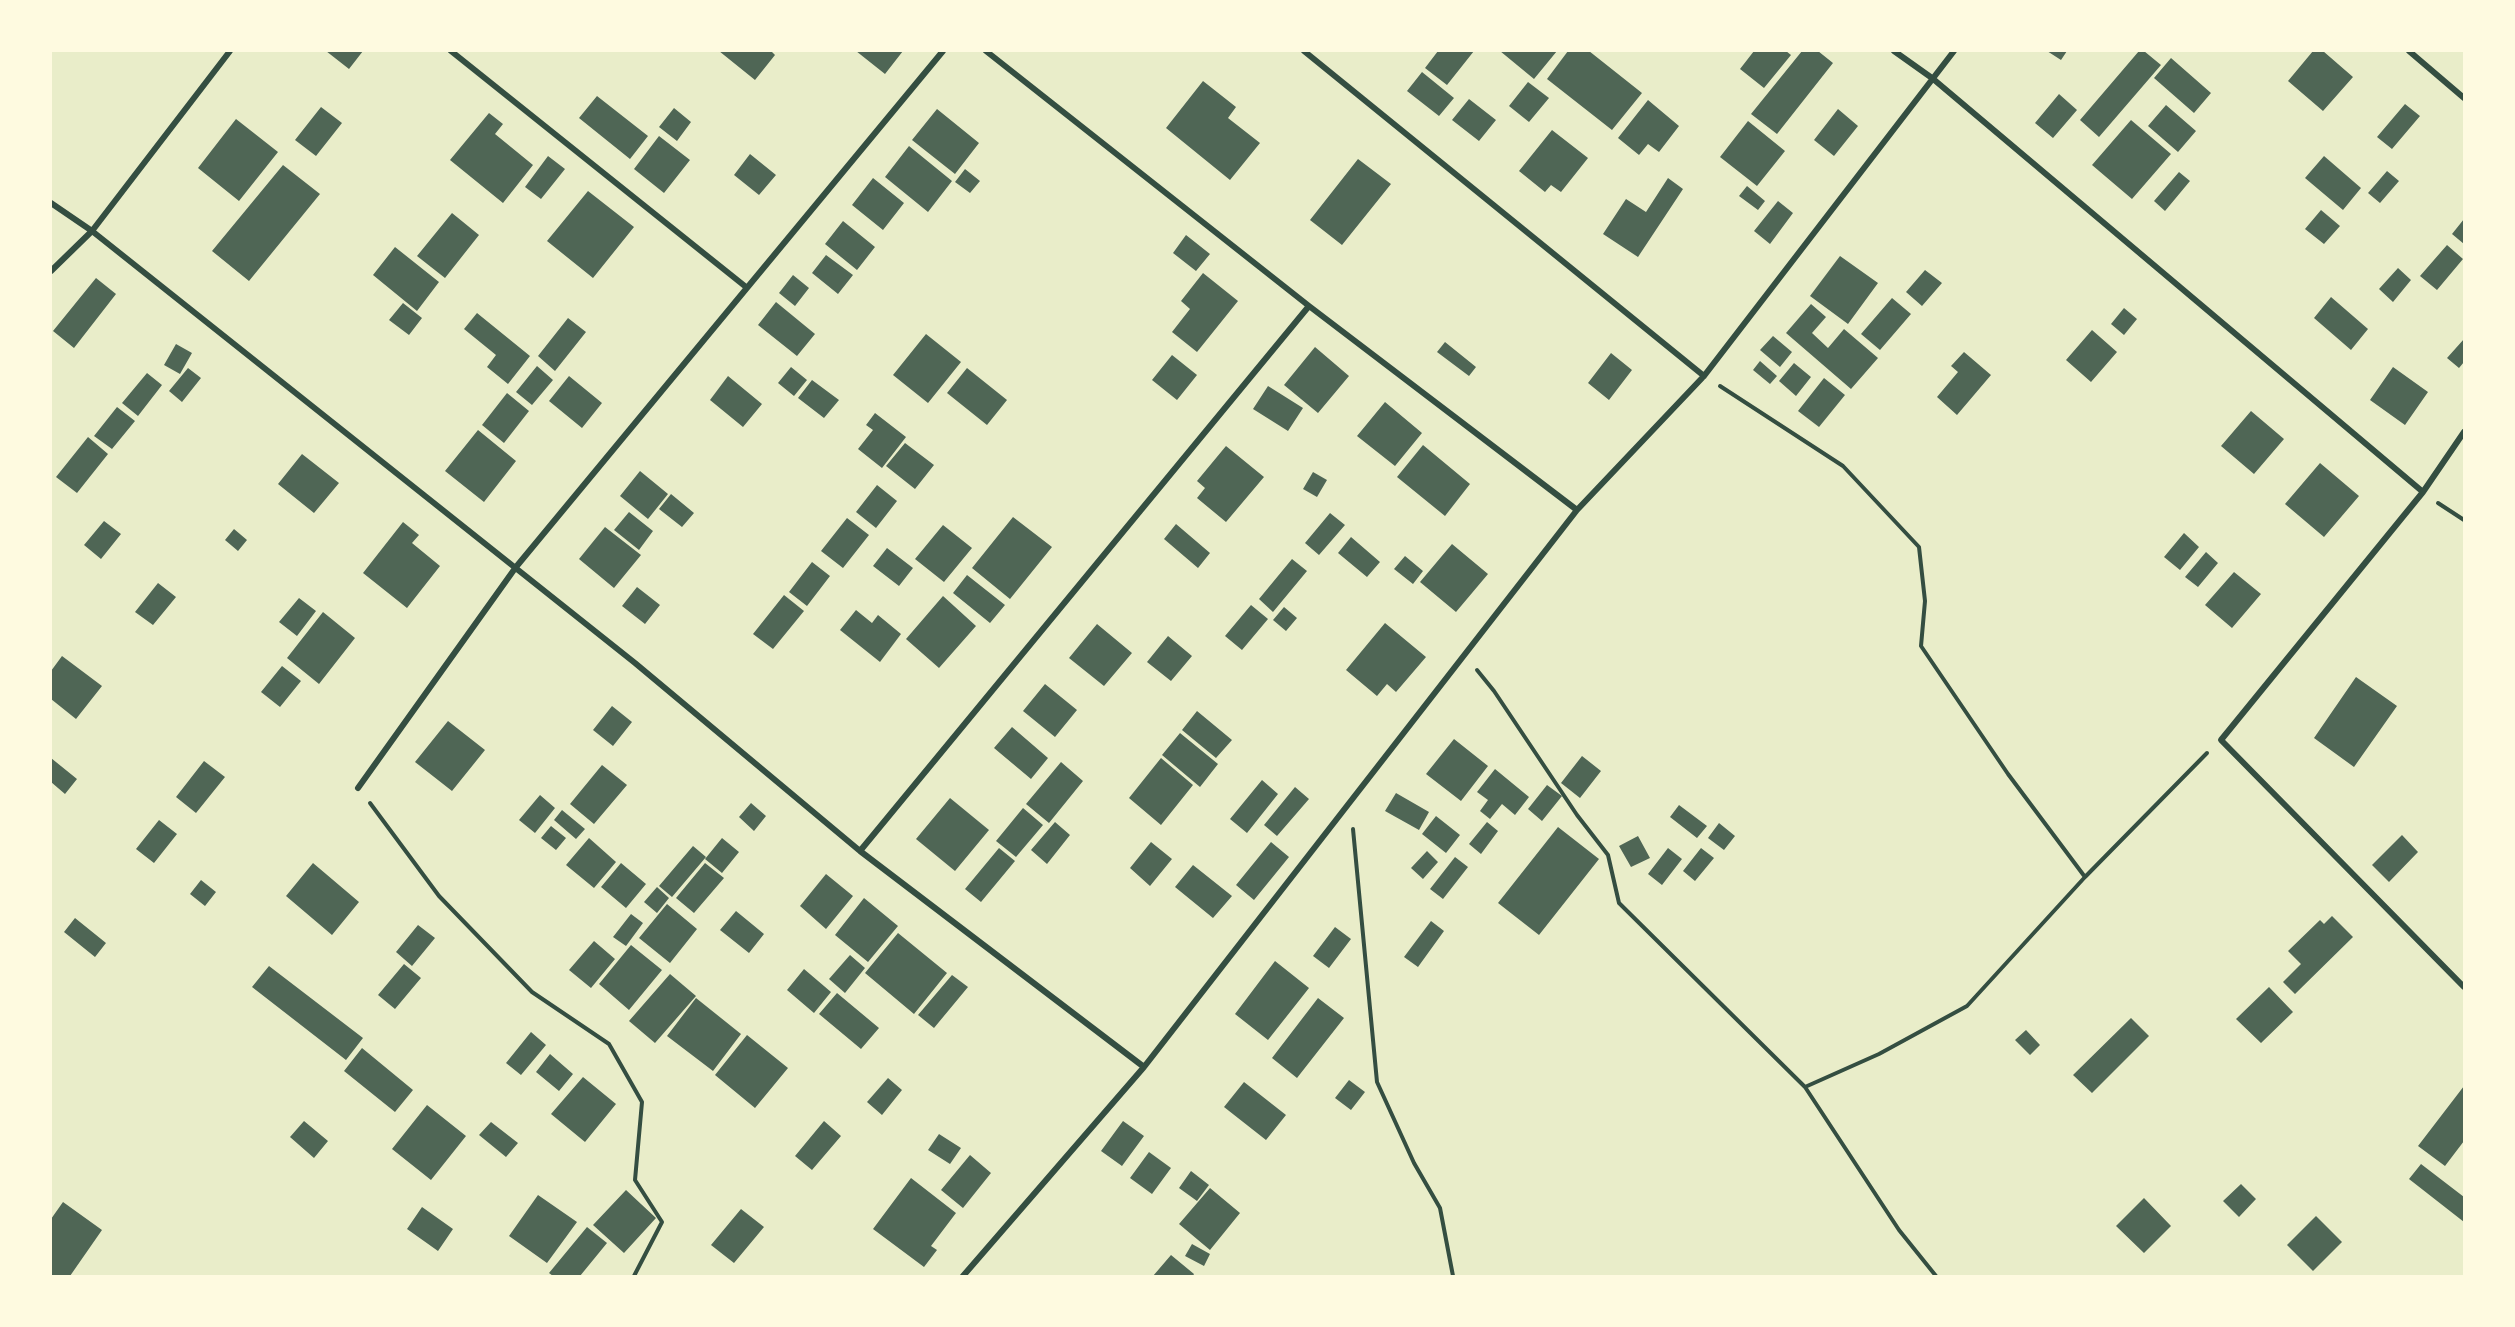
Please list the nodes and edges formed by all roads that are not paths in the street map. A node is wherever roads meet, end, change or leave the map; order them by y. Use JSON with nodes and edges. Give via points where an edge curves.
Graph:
{"nodes":[{"id":1,"x":230,"y":51,"type":"edge"},
{"id":2,"x":451,"y":51,"type":"edge"},
{"id":3,"x":944,"y":51,"type":"edge"},
{"id":4,"x":986,"y":51,"type":"edge"},
{"id":5,"x":1304,"y":51,"type":"edge"},
{"id":6,"x":1894,"y":51,"type":"edge"},
{"id":7,"x":1954,"y":51,"type":"edge"},
{"id":8,"x":2409,"y":51,"type":"edge"},
{"id":9,"x":1932,"y":78,"type":"junction"},
{"id":10,"x":2464,"y":98,"type":"edge"},
{"id":11,"x":51,"y":203,"type":"edge"},
{"id":12,"x":92,"y":231,"type":"junction"},
{"id":13,"x":51,"y":271,"type":"edge"},
{"id":14,"x":746,"y":287,"type":"junction"},
{"id":15,"x":1309,"y":306,"type":"junction"},
{"id":16,"x":1704,"y":376,"type":"junction"},
{"id":17,"x":2464,"y":432,"type":"edge"},
{"id":18,"x":2423,"y":492,"type":"junction"},
{"id":19,"x":1577,"y":510,"type":"junction"},
{"id":20,"x":516,"y":567,"type":"junction"},
{"id":21,"x":358,"y":788,"type":"road end"},
{"id":22,"x":860,"y":851,"type":"junction"},
{"id":23,"x":2464,"y":987,"type":"edge"},
{"id":24,"x":1144,"y":1067,"type":"junction"},
{"id":25,"x":963,"y":1276,"type":"edge"}],
"edges":[{"from":1,"to":12,"type":"street"},
{"from":2,"to":14,"type":"street"},
{"from":3,"to":14,"type":"street"},
{"from":4,"to":15,"type":"street"},
{"from":5,"to":16,"type":"street"},
{"from":6,"to":9,"type":"street"},
{"from":7,"to":9,"type":"street"},
{"from":8,"to":10,"type":"street"},
{"from":9,"to":16,"type":"street"},
{"from":9,"to":18,"type":"street"},
{"from":11,"to":12,"type":"street"},
{"from":12,"to":13,"type":"street"},
{"from":12,"to":20,"type":"street"},
{"from":14,"to":20,"type":"street"},
{"from":15,"to":19,"type":"street"},
{"from":15,"to":22,"type":"street"},
{"from":16,"to":19,"type":"street"},
{"from":17,"to":18,"type":"street"},
{"from":18,"to":23,"type":"street","via":[[2221,740]]},
{"from":19,"to":24,"type":"street"},
{"from":20,"to":21,"type":"street"},
{"from":20,"to":22,"type":"street"},
{"from":22,"to":24,"type":"street"},
{"from":24,"to":25,"type":"street"}]}
